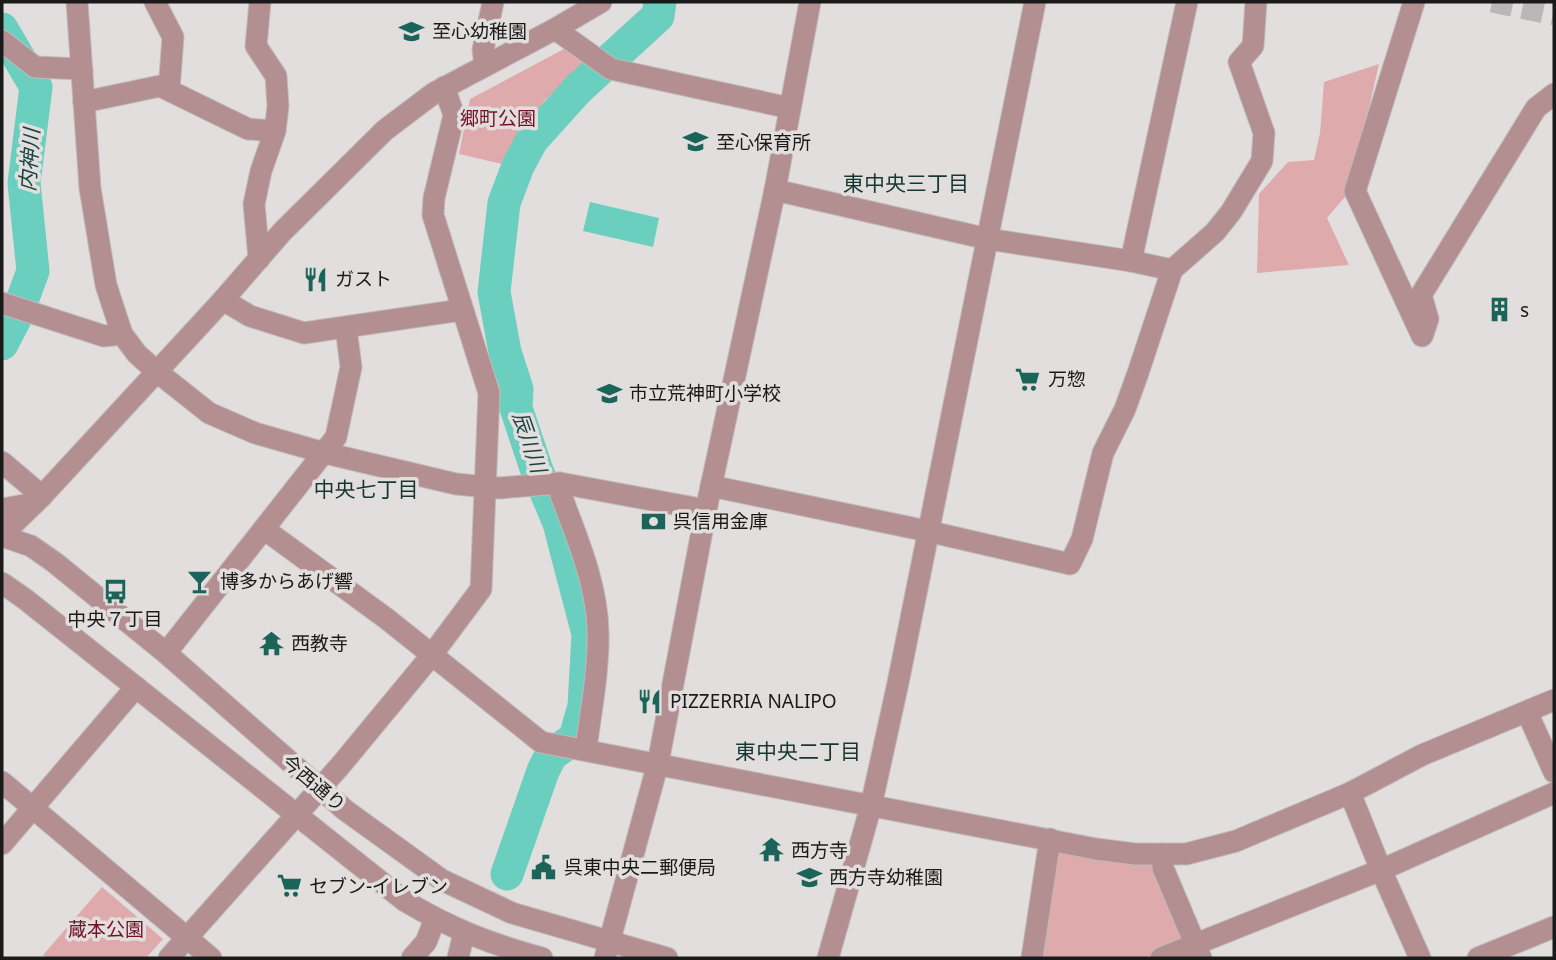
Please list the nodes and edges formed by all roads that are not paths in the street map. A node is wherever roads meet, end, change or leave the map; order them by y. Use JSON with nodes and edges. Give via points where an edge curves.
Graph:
{"nodes":[{"id":1,"x":78,"y":2,"type":"edge"},
{"id":2,"x":155,"y":2,"type":"edge"},
{"id":3,"x":260,"y":2,"type":"edge"},
{"id":4,"x":493,"y":2,"type":"edge"},
{"id":5,"x":601,"y":2,"type":"edge"},
{"id":6,"x":810,"y":2,"type":"edge"},
{"id":7,"x":1035,"y":2,"type":"edge"},
{"id":8,"x":1187,"y":2,"type":"edge"},
{"id":9,"x":1256,"y":2,"type":"edge"},
{"id":10,"x":1414,"y":2,"type":"edge"},
{"id":11,"x":573,"y":9,"type":"edge"},
{"id":12,"x":555,"y":29,"type":"junction"},
{"id":13,"x":2,"y":41,"type":"edge"},
{"id":14,"x":485,"y":66,"type":"junction"},
{"id":15,"x":82,"y":69,"type":"junction"},
{"id":16,"x":444,"y":87,"type":"junction"},
{"id":17,"x":169,"y":90,"type":"junction"},
{"id":18,"x":1554,"y":94,"type":"edge"},
{"id":19,"x":84,"y":102,"type":"junction"},
{"id":20,"x":790,"y":108,"type":"junction"},
{"id":21,"x":275,"y":131,"type":"junction"},
{"id":22,"x":775,"y":190,"type":"junction"},
{"id":23,"x":988,"y":239,"type":"junction"},
{"id":24,"x":259,"y":259,"type":"junction"},
{"id":25,"x":1131,"y":261,"type":"junction"},
{"id":26,"x":1172,"y":270,"type":"junction"},
{"id":27,"x":223,"y":300,"type":"junction"},
{"id":28,"x":3,"y":308,"type":"edge"},
{"id":29,"x":461,"y":310,"type":"junction"},
{"id":30,"x":346,"y":328,"type":"junction"},
{"id":31,"x":122,"y":334,"type":"junction"},
{"id":32,"x":156,"y":371,"type":"junction"},
{"id":33,"x":326,"y":453,"type":"junction"},
{"id":34,"x":2,"y":462,"type":"edge"},
{"id":35,"x":548,"y":483,"type":"junction"},
{"id":36,"x":484,"y":486,"type":"junction"},
{"id":37,"x":711,"y":486,"type":"junction"},
{"id":38,"x":39,"y":499,"type":"junction"},
{"id":39,"x":2,"y":509,"type":"edge"},
{"id":40,"x":706,"y":510,"type":"junction"},
{"id":41,"x":264,"y":528,"type":"junction"},
{"id":42,"x":927,"y":531,"type":"junction"},
{"id":43,"x":2,"y":536,"type":"edge"},
{"id":44,"x":2,"y":583,"type":"edge"},
{"id":45,"x":166,"y":653,"type":"junction"},
{"id":46,"x":431,"y":656,"type":"junction"},
{"id":47,"x":136,"y":688,"type":"junction"},
{"id":48,"x":1554,"y":700,"type":"edge"},
{"id":49,"x":1527,"y":712,"type":"junction"},
{"id":50,"x":586,"y":749,"type":"junction"},
{"id":51,"x":658,"y":764,"type":"junction"},
{"id":52,"x":1554,"y":772,"type":"edge"},
{"id":53,"x":2,"y":782,"type":"edge"},
{"id":54,"x":320,"y":788,"type":"junction"},
{"id":55,"x":1350,"y":793,"type":"junction"},
{"id":56,"x":1554,"y":793,"type":"edge"},
{"id":57,"x":871,"y":806,"type":"junction"},
{"id":58,"x":32,"y":808,"type":"junction"},
{"id":59,"x":295,"y":814,"type":"junction"},
{"id":60,"x":1050,"y":839,"type":"junction"},
{"id":61,"x":2,"y":844,"type":"edge"},
{"id":62,"x":1162,"y":854,"type":"junction"},
{"id":63,"x":1381,"y":870,"type":"junction"},
{"id":64,"x":435,"y":919,"type":"junction"},
{"id":65,"x":1554,"y":927,"type":"edge"},
{"id":66,"x":464,"y":933,"type":"junction"},
{"id":67,"x":186,"y":937,"type":"junction"},
{"id":68,"x":608,"y":950,"type":"edge"},
{"id":69,"x":1198,"y":951,"type":"edge"},
{"id":70,"x":490,"y":952,"type":"edge"},
{"id":71,"x":169,"y":958,"type":"edge"},
{"id":72,"x":211,"y":958,"type":"edge"},
{"id":73,"x":412,"y":958,"type":"edge"},
{"id":74,"x":458,"y":958,"type":"edge"},
{"id":75,"x":542,"y":958,"type":"edge"},
{"id":76,"x":667,"y":958,"type":"edge"},
{"id":77,"x":828,"y":958,"type":"edge"},
{"id":78,"x":1032,"y":958,"type":"edge"},
{"id":79,"x":1161,"y":958,"type":"edge"},
{"id":80,"x":1420,"y":958,"type":"edge"},
{"id":81,"x":1479,"y":958,"type":"edge"}],
"edges":[{"from":1,"to":15,"type":"street"},
{"from":2,"to":17,"type":"street","via":[[173,37]]},
{"from":3,"to":21,"type":"street","via":[[256,46],[276,76]]},
{"from":4,"to":14,"type":"street","via":[[483,50]]},
{"from":5,"to":11,"type":"street"},
{"from":6,"to":20,"type":"street"},
{"from":7,"to":23,"type":"street"},
{"from":8,"to":25,"type":"street"},
{"from":9,"to":26,"type":"street","via":[[1253,46],[1238,62],[1264,133],[1262,161],[1215,232]]},
{"from":10,"to":18,"type":"street","via":[[1355,191],[1422,336],[1428,319],[1421,295],[1535,108]]},
{"from":11,"to":12,"type":"street"},
{"from":12,"to":14,"type":"street"},
{"from":12,"to":20,"type":"street","via":[[605,65]]},
{"from":13,"to":15,"type":"street","via":[[35,67]]},
{"from":14,"to":16,"type":"street"},
{"from":15,"to":19,"type":"street"},
{"from":16,"to":24,"type":"street","via":[[385,130]]},
{"from":16,"to":29,"type":"street","via":[[454,115],[433,215]]},
{"from":17,"to":19,"type":"street","via":[[160,86]]},
{"from":17,"to":21,"type":"street","via":[[248,129]]},
{"from":19,"to":31,"type":"street","via":[[90,188],[104,273]]},
{"from":20,"to":22,"type":"street"},
{"from":21,"to":24,"type":"street","via":[[254,204]]},
{"from":22,"to":23,"type":"street"},
{"from":22,"to":37,"type":"street"},
{"from":23,"to":25,"type":"street"},
{"from":23,"to":42,"type":"street"},
{"from":24,"to":27,"type":"street"},
{"from":25,"to":26,"type":"street"},
{"from":26,"to":42,"type":"street","via":[[1129,397],[1103,453],[1082,539],[1070,564]]},
{"from":27,"to":30,"type":"street","via":[[250,316],[304,333]]},
{"from":27,"to":32,"type":"street"},
{"from":28,"to":31,"type":"street","via":[[104,336]]},
{"from":29,"to":30,"type":"street"},
{"from":29,"to":36,"type":"street","via":[[489,393]]},
{"from":30,"to":33,"type":"street","via":[[351,367],[336,438]]},
{"from":31,"to":32,"type":"street"},
{"from":32,"to":33,"type":"street","via":[[209,413],[255,433]]},
{"from":32,"to":38,"type":"street"},
{"from":33,"to":36,"type":"street","via":[[456,484]]},
{"from":33,"to":41,"type":"street"},
{"from":34,"to":38,"type":"street"},
{"from":35,"to":36,"type":"street"},
{"from":35,"to":40,"type":"street"},
{"from":35,"to":50,"type":"street","via":[[561,495],[593,590],[598,630]]},
{"from":36,"to":46,"type":"street","via":[[481,589]]},
{"from":37,"to":40,"type":"street"},
{"from":37,"to":42,"type":"street"},
{"from":38,"to":39,"type":"street"},
{"from":38,"to":43,"type":"street"},
{"from":40,"to":51,"type":"street"},
{"from":41,"to":45,"type":"street"},
{"from":41,"to":46,"type":"street"},
{"from":42,"to":57,"type":"street"},
{"from":43,"to":45,"type":"street","name":"今西通り","via":[[31,546],[54,562]]},
{"from":44,"to":47,"type":"street","name":"今西通り"},
{"from":45,"to":54,"type":"street","name":"今西通り"},
{"from":46,"to":50,"type":"street","via":[[541,742]]},
{"from":46,"to":54,"type":"street"},
{"from":47,"to":58,"type":"street"},
{"from":47,"to":59,"type":"street","name":"今西通り"},
{"from":48,"to":49,"type":"street"},
{"from":49,"to":52,"type":"street"},
{"from":49,"to":55,"type":"street","via":[[1422,755]]},
{"from":50,"to":51,"type":"street"},
{"from":51,"to":57,"type":"street"},
{"from":51,"to":68,"type":"street"},
{"from":53,"to":58,"type":"street"},
{"from":54,"to":59,"type":"street"},
{"from":54,"to":68,"type":"street","name":"今西通り","via":[[442,880]]},
{"from":55,"to":62,"type":"street","via":[[1236,841],[1186,855]]},
{"from":55,"to":63,"type":"street"},
{"from":56,"to":63,"type":"street"},
{"from":57,"to":60,"type":"street"},
{"from":57,"to":77,"type":"street"},
{"from":58,"to":61,"type":"street"},
{"from":58,"to":67,"type":"street"},
{"from":59,"to":64,"type":"street","name":"今西通り","via":[[405,901]]},
{"from":59,"to":67,"type":"street"},
{"from":60,"to":62,"type":"street","via":[[1096,849]]},
{"from":60,"to":78,"type":"street"},
{"from":62,"to":69,"type":"street","via":[[1163,868]]},
{"from":63,"to":69,"type":"street"},
{"from":63,"to":80,"type":"street"},
{"from":64,"to":66,"type":"street","name":"今西通り"},
{"from":64,"to":73,"type":"street","via":[[426,942]]},
{"from":65,"to":81,"type":"street"},
{"from":66,"to":70,"type":"street","name":"今西通り"},
{"from":66,"to":74,"type":"street"},
{"from":67,"to":71,"type":"street"},
{"from":67,"to":72,"type":"street"},
{"from":68,"to":76,"type":"street","name":"今西通り"},
{"from":69,"to":79,"type":"street"},
{"from":70,"to":75,"type":"street","name":"今西通り"}]}
